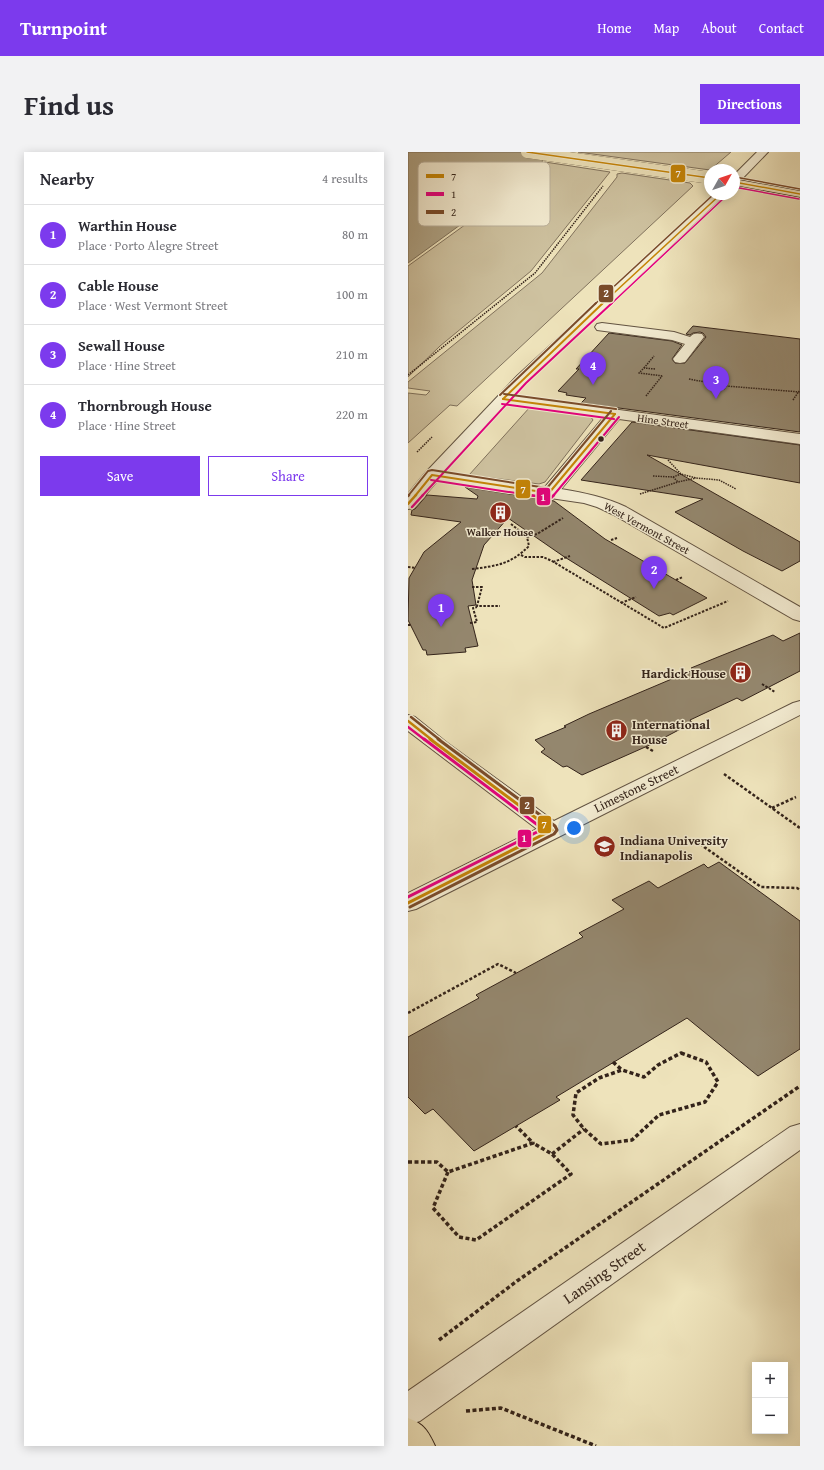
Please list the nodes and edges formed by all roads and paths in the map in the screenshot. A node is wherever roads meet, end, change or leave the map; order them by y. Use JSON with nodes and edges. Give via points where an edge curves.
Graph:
{"nodes":[{"id":1,"x":527,"y":152,"type":"edge"},
{"id":2,"x":763,"y":152,"type":"edge"},
{"id":3,"x":740,"y":175,"type":"edge"},
{"id":4,"x":704,"y":178,"type":"edge"},
{"id":5,"x":740,"y":182,"type":"edge"},
{"id":6,"x":603,"y":186,"type":"dead end"},
{"id":7,"x":800,"y":194,"type":"edge"},
{"id":8,"x":714,"y":200,"type":"edge"},
{"id":9,"x":602,"y":326,"type":"dead end"},
{"id":10,"x":654,"y":355,"type":"dead end"},
{"id":11,"x":680,"y":360,"type":"dead end"},
{"id":12,"x":644,"y":368,"type":"junction"},
{"id":13,"x":655,"y":369,"type":"dead end"},
{"id":14,"x":408,"y":375,"type":"edge"},
{"id":15,"x":669,"y":377,"type":"dead end"},
{"id":16,"x":684,"y":378,"type":"dead end"},
{"id":17,"x":726,"y":386,"type":"junction"},
{"id":18,"x":724,"y":389,"type":"dead end"},
{"id":19,"x":799,"y":391,"type":"edge"},
{"id":20,"x":503,"y":399,"type":"junction"},
{"id":21,"x":793,"y":400,"type":"dead end"},
{"id":22,"x":615,"y":414,"type":"junction"},
{"id":23,"x":800,"y":439,"type":"edge"},
{"id":24,"x":668,"y":460,"type":"dead end"},
{"id":25,"x":681,"y":474,"type":"junction"},
{"id":26,"x":432,"y":476,"type":"junction"},
{"id":27,"x":653,"y":476,"type":"dead end"},
{"id":28,"x":673,"y":476,"type":"junction"},
{"id":29,"x":696,"y":478,"type":"junction"},
{"id":30,"x":736,"y":489,"type":"dead end"},
{"id":31,"x":549,"y":493,"type":"junction"},
{"id":32,"x":585,"y":498,"type":"junction"},
{"id":33,"x":408,"y":504,"type":"edge"},
{"id":34,"x":511,"y":524,"type":"dead end"},
{"id":35,"x":527,"y":537,"type":"junction"},
{"id":36,"x":521,"y":555,"type":"junction"},
{"id":37,"x":570,"y":556,"type":"dead end"},
{"id":38,"x":553,"y":562,"type":"junction"},
{"id":39,"x":408,"y":567,"type":"edge"},
{"id":40,"x":416,"y":568,"type":"dead end"},
{"id":41,"x":472,"y":569,"type":"dead end"},
{"id":42,"x":472,"y":587,"type":"dead end"},
{"id":43,"x":636,"y":597,"type":"dead end"},
{"id":44,"x":734,"y":599,"type":"dead end"},
{"id":45,"x":621,"y":603,"type":"junction"},
{"id":46,"x":477,"y":606,"type":"junction"},
{"id":47,"x":500,"y":606,"type":"dead end"},
{"id":48,"x":800,"y":615,"type":"edge"},
{"id":49,"x":470,"y":623,"type":"dead end"},
{"id":50,"x":762,"y":684,"type":"dead end"},
{"id":51,"x":776,"y":692,"type":"dead end"},
{"id":52,"x":800,"y":707,"type":"edge"},
{"id":53,"x":408,"y":721,"type":"edge"},
{"id":54,"x":646,"y":747,"type":"dead end"},
{"id":55,"x":653,"y":751,"type":"dead end"},
{"id":56,"x":722,"y":773,"type":"dead end"},
{"id":57,"x":796,"y":797,"type":"dead end"},
{"id":58,"x":772,"y":808,"type":"junction"},
{"id":59,"x":800,"y":828,"type":"edge"},
{"id":60,"x":552,"y":830,"type":"junction"},
{"id":61,"x":700,"y":844,"type":"dead end"},
{"id":62,"x":800,"y":890,"type":"edge"},
{"id":63,"x":408,"y":902,"type":"edge"},
{"id":64,"x":516,"y":973,"type":"dead end"},
{"id":65,"x":408,"y":1013,"type":"edge"},
{"id":66,"x":612,"y":1062,"type":"dead end"},
{"id":67,"x":622,"y":1070,"type":"junction"},
{"id":68,"x":800,"y":1086,"type":"edge"},
{"id":69,"x":516,"y":1126,"type":"dead end"},
{"id":70,"x":584,"y":1129,"type":"junction"},
{"id":71,"x":800,"y":1135,"type":"edge"},
{"id":72,"x":533,"y":1143,"type":"junction"},
{"id":73,"x":552,"y":1154,"type":"junction"},
{"id":74,"x":408,"y":1162,"type":"edge"},
{"id":75,"x":448,"y":1172,"type":"junction"},
{"id":76,"x":439,"y":1340,"type":"dead end"},
{"id":77,"x":501,"y":1408,"type":"dead end"},
{"id":78,"x":408,"y":1410,"type":"edge"},
{"id":79,"x":408,"y":1433,"type":"edge"},
{"id":80,"x":418,"y":1446,"type":"edge"},
{"id":81,"x":596,"y":1446,"type":"edge"}],
"edges":[{"from":1,"to":4,"type":"main road","bridge":true},
{"from":2,"to":3,"type":"street"},
{"from":5,"to":7,"type":"main road"},
{"from":6,"to":14,"type":"path","via":[[535,273]]},
{"from":8,"to":20,"type":"street"},
{"from":9,"to":11,"type":"street","via":[[695,339]]},
{"from":10,"to":12,"type":"path"},
{"from":12,"to":13,"type":"path"},
{"from":12,"to":15,"type":"path","via":[[639,373]]},
{"from":16,"to":17,"type":"path"},
{"from":17,"to":18,"type":"path"},
{"from":17,"to":19,"type":"path"},
{"from":19,"to":21,"type":"path"},
{"from":20,"to":22,"type":"street","name":"Hine Street"},
{"from":20,"to":26,"type":"street"},
{"from":22,"to":23,"type":"street","name":"Hine Street"},
{"from":22,"to":31,"type":"street"},
{"from":24,"to":25,"type":"path"},
{"from":25,"to":28,"type":"path"},
{"from":25,"to":29,"type":"path"},
{"from":26,"to":31,"type":"street","name":"West Vermont Street"},
{"from":26,"to":33,"type":"street"},
{"from":27,"to":28,"type":"path"},
{"from":28,"to":29,"type":"path","via":[[678,482]]},
{"from":29,"to":30,"type":"path","via":[[719,480]]},
{"from":31,"to":32,"type":"street","name":"West Vermont Street"},
{"from":32,"to":35,"type":"path","via":[[575,511],[537,534]]},
{"from":32,"to":48,"type":"street","name":"West Vermont Street","via":[[620,511]]},
{"from":34,"to":35,"type":"path"},
{"from":35,"to":36,"type":"path","via":[[529,546]]},
{"from":36,"to":38,"type":"path","via":[[543,556]]},
{"from":36,"to":41,"type":"path","via":[[517,559],[496,566]]},
{"from":37,"to":38,"type":"path"},
{"from":38,"to":45,"type":"path"},
{"from":39,"to":40,"type":"path"},
{"from":42,"to":46,"type":"path","via":[[482,587]]},
{"from":43,"to":45,"type":"path"},
{"from":44,"to":45,"type":"path","via":[[664,628]]},
{"from":46,"to":47,"type":"path"},
{"from":46,"to":49,"type":"path","via":[[478,608],[473,608],[477,622]]},
{"from":50,"to":51,"type":"path"},
{"from":52,"to":60,"type":"street","name":"Limestone Street"},
{"from":53,"to":60,"type":"street"},
{"from":54,"to":55,"type":"path"},
{"from":56,"to":58,"type":"path"},
{"from":57,"to":58,"type":"path"},
{"from":58,"to":59,"type":"path"},
{"from":60,"to":63,"type":"street","name":"Limestone Street"},
{"from":61,"to":62,"type":"path","via":[[761,887]]},
{"from":64,"to":65,"type":"path","via":[[498,964]]},
{"from":66,"to":67,"type":"path"},
{"from":67,"to":70,"type":"path","via":[[599,1078],[576,1093],[573,1115]]},
{"from":67,"to":70,"type":"path","via":[[644,1077],[658,1065],[681,1053],[706,1062],[718,1082],[705,1102],[659,1115],[632,1140],[602,1144]]},
{"from":68,"to":76,"type":"path","via":[[517,1281]]},
{"from":69,"to":72,"type":"path"},
{"from":70,"to":73,"type":"path"},
{"from":71,"to":78,"type":"street","name":"Lansing Street"},
{"from":72,"to":73,"type":"path"},
{"from":72,"to":75,"type":"path"},
{"from":73,"to":75,"type":"path","via":[[571,1174],[476,1240],[459,1237],[433,1208]]},
{"from":74,"to":75,"type":"path","via":[[437,1162]]},
{"from":77,"to":81,"type":"path"},
{"from":79,"to":80,"type":"main road"}]}
